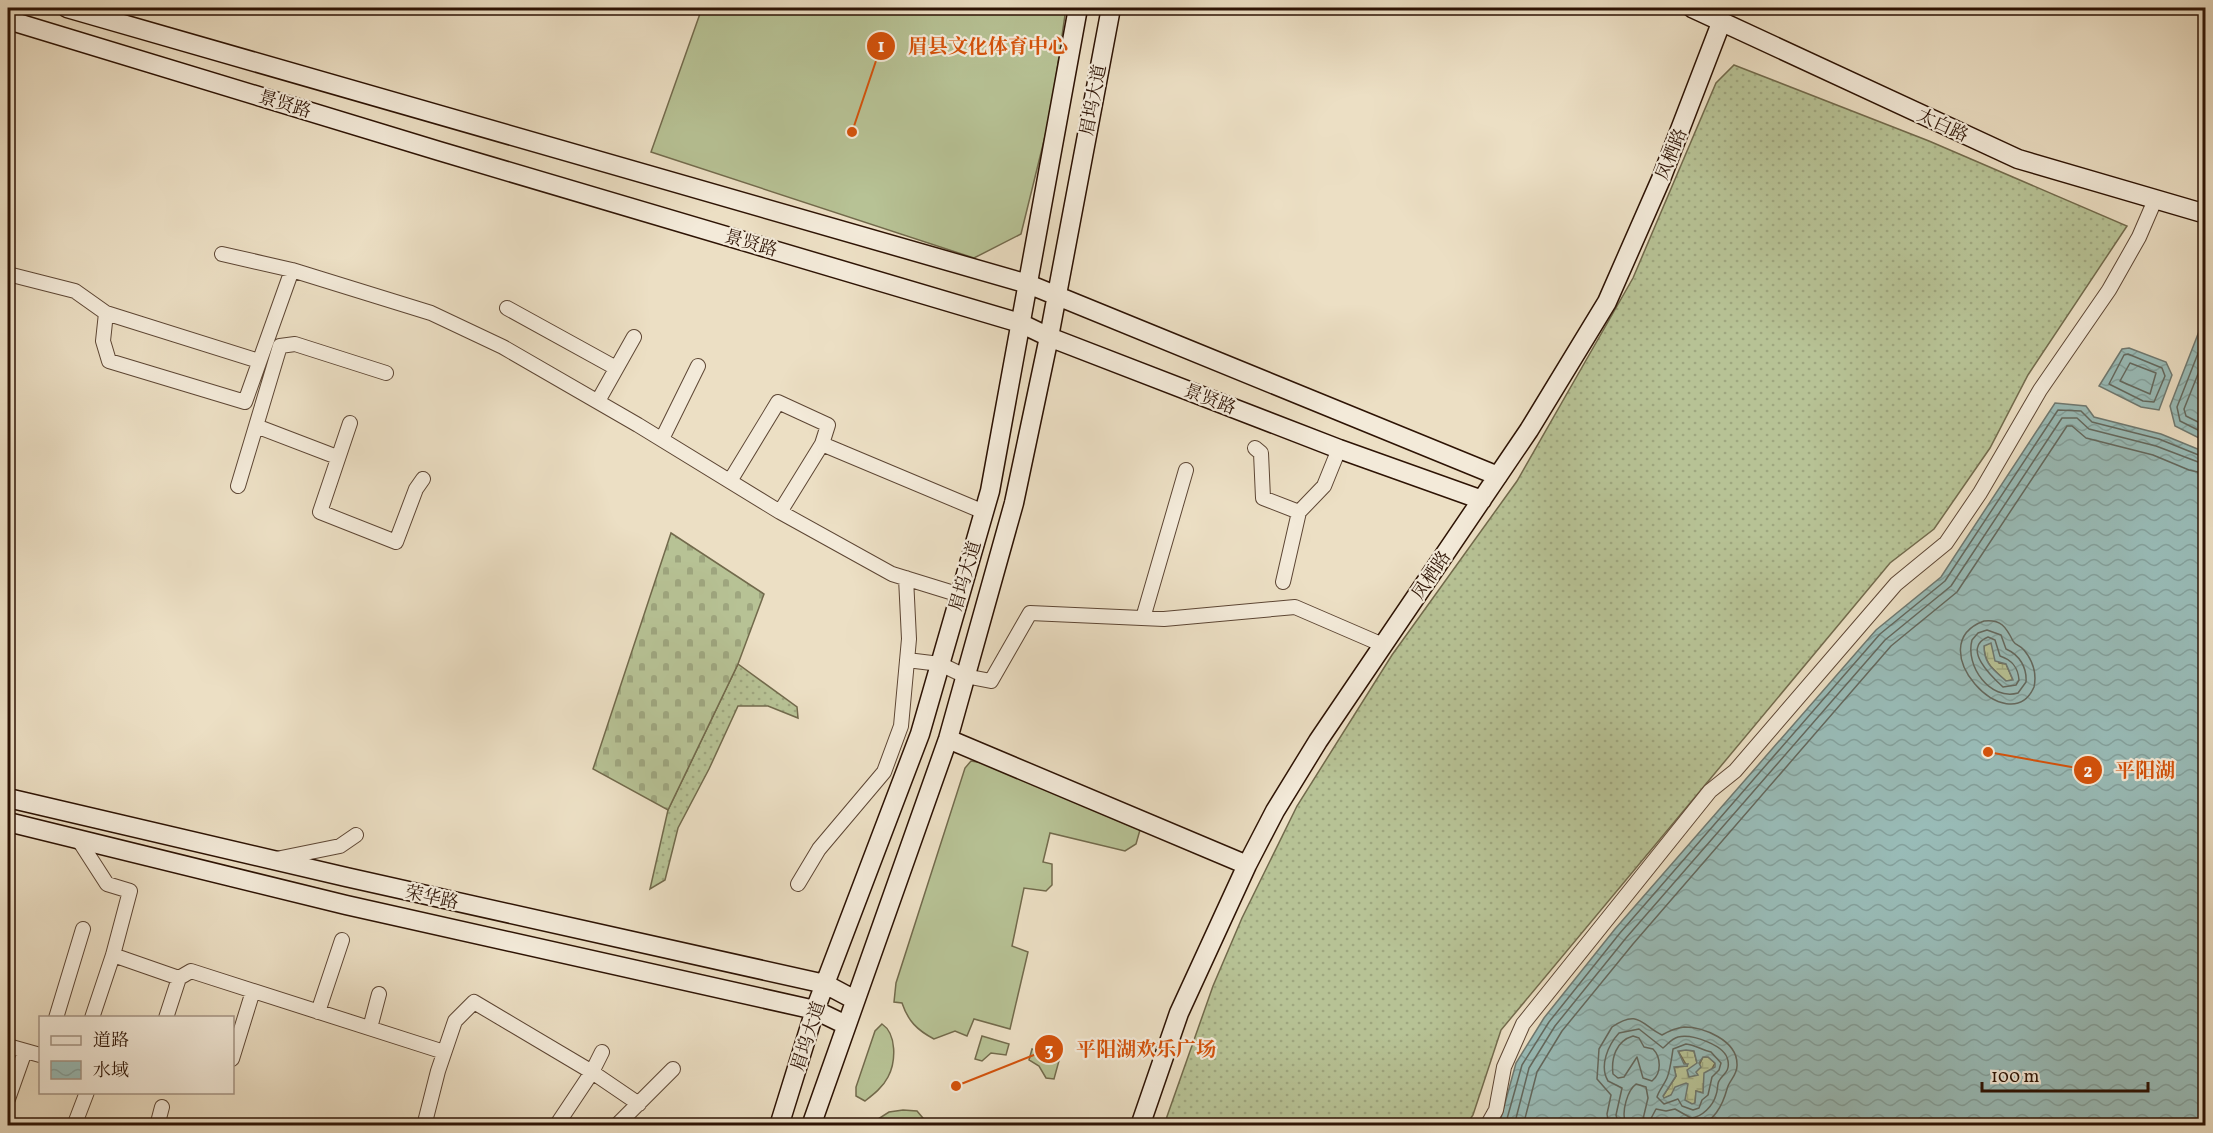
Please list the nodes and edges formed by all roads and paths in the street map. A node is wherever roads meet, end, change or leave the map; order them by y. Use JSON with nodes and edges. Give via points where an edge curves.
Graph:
{"nodes":[{"id":1,"x":67,"y":8,"type":"edge"},
{"id":2,"x":1078,"y":8,"type":"edge"},
{"id":3,"x":1111,"y":8,"type":"edge"},
{"id":4,"x":1692,"y":8,"type":"edge"},
{"id":5,"x":8,"y":20,"type":"edge"},
{"id":6,"x":1722,"y":23,"type":"junction"},
{"id":7,"x":2156,"y":200,"type":"junction"},
{"id":8,"x":2205,"y":214,"type":"edge"},
{"id":9,"x":222,"y":254,"type":"dead end"},
{"id":10,"x":292,"y":270,"type":"junction"},
{"id":11,"x":8,"y":274,"type":"edge"},
{"id":12,"x":1028,"y":284,"type":"junction"},
{"id":13,"x":1055,"y":297,"type":"junction"},
{"id":14,"x":507,"y":308,"type":"dead end"},
{"id":15,"x":106,"y":314,"type":"junction"},
{"id":16,"x":1020,"y":323,"type":"junction"},
{"id":17,"x":634,"y":337,"type":"dead end"},
{"id":18,"x":1049,"y":337,"type":"junction"},
{"id":19,"x":259,"y":361,"type":"junction"},
{"id":20,"x":698,"y":366,"type":"dead end"},
{"id":21,"x":616,"y":368,"type":"junction"},
{"id":22,"x":386,"y":373,"type":"dead end"},
{"id":23,"x":247,"y":393,"type":"junction"},
{"id":24,"x":264,"y":398,"type":"junction"},
{"id":25,"x":598,"y":401,"type":"junction"},
{"id":26,"x":350,"y":423,"type":"dead end"},
{"id":27,"x":256,"y":426,"type":"junction"},
{"id":28,"x":662,"y":439,"type":"junction"},
{"id":29,"x":822,"y":444,"type":"junction"},
{"id":30,"x":1255,"y":448,"type":"dead end"},
{"id":31,"x":1339,"y":449,"type":"junction"},
{"id":32,"x":337,"y":457,"type":"junction"},
{"id":33,"x":1186,"y":470,"type":"dead end"},
{"id":34,"x":1498,"y":476,"type":"junction"},
{"id":35,"x":423,"y":479,"type":"dead end"},
{"id":36,"x":730,"y":481,"type":"junction"},
{"id":37,"x":238,"y":486,"type":"dead end"},
{"id":38,"x":1482,"y":500,"type":"junction"},
{"id":39,"x":780,"y":512,"type":"junction"},
{"id":40,"x":984,"y":512,"type":"junction"},
{"id":41,"x":1299,"y":512,"type":"junction"},
{"id":42,"x":906,"y":578,"type":"junction"},
{"id":43,"x":1283,"y":582,"type":"dead end"},
{"id":44,"x":960,"y":595,"type":"junction"},
{"id":45,"x":1143,"y":618,"type":"junction"},
{"id":46,"x":1383,"y":645,"type":"junction"},
{"id":47,"x":907,"y":660,"type":"junction"},
{"id":48,"x":940,"y":664,"type":"junction"},
{"id":49,"x":965,"y":676,"type":"junction"},
{"id":50,"x":948,"y":739,"type":"junction"},
{"id":51,"x":8,"y":798,"type":"edge"},
{"id":52,"x":8,"y":822,"type":"edge"},
{"id":53,"x":356,"y":835,"type":"dead end"},
{"id":54,"x":78,"y":839,"type":"junction"},
{"id":55,"x":270,"y":860,"type":"junction"},
{"id":56,"x":1247,"y":866,"type":"junction"},
{"id":57,"x":798,"y":884,"type":"dead end"},
{"id":58,"x":83,"y":928,"type":"dead end"},
{"id":59,"x":342,"y":940,"type":"dead end"},
{"id":60,"x":113,"y":955,"type":"junction"},
{"id":61,"x":178,"y":978,"type":"junction"},
{"id":62,"x":825,"y":984,"type":"junction"},
{"id":63,"x":253,"y":991,"type":"junction"},
{"id":64,"x":380,"y":994,"type":"dead end"},
{"id":65,"x":855,"y":1000,"type":"junction"},
{"id":66,"x":815,"y":1010,"type":"junction"},
{"id":67,"x":318,"y":1012,"type":"junction"},
{"id":68,"x":56,"y":1016,"type":"edge"},
{"id":69,"x":92,"y":1016,"type":"edge"},
{"id":70,"x":166,"y":1016,"type":"edge"},
{"id":71,"x":846,"y":1025,"type":"junction"},
{"id":72,"x":370,"y":1028,"type":"junction"},
{"id":73,"x":8,"y":1046,"type":"edge"},
{"id":74,"x":25,"y":1051,"type":"junction"},
{"id":75,"x":444,"y":1052,"type":"junction"},
{"id":76,"x":602,"y":1052,"type":"dead end"},
{"id":77,"x":234,"y":1053,"type":"edge"},
{"id":78,"x":39,"y":1055,"type":"edge"},
{"id":79,"x":673,"y":1070,"type":"dead end"},
{"id":80,"x":592,"y":1072,"type":"junction"},
{"id":81,"x":86,"y":1094,"type":"edge"},
{"id":82,"x":8,"y":1099,"type":"edge"},
{"id":83,"x":639,"y":1104,"type":"junction"},
{"id":84,"x":162,"y":1107,"type":"dead end"},
{"id":85,"x":74,"y":1125,"type":"edge"},
{"id":86,"x":157,"y":1125,"type":"edge"},
{"id":87,"x":424,"y":1125,"type":"edge"},
{"id":88,"x":555,"y":1125,"type":"edge"},
{"id":89,"x":616,"y":1125,"type":"edge"},
{"id":90,"x":778,"y":1125,"type":"edge"},
{"id":91,"x":811,"y":1125,"type":"edge"},
{"id":92,"x":1140,"y":1125,"type":"edge"},
{"id":93,"x":1487,"y":1125,"type":"edge"}],
"edges":[{"from":1,"to":12,"type":"main road","name":"景贤路"},
{"from":2,"to":12,"type":"main road","name":"眉坞大道"},
{"from":3,"to":13,"type":"main road","name":"眉坞大道"},
{"from":4,"to":6,"type":"main road","name":"太白路"},
{"from":5,"to":16,"type":"main road","name":"景贤路"},
{"from":6,"to":7,"type":"main road","name":"太白路","via":[[2018,159]]},
{"from":6,"to":34,"type":"main road","name":"凤栖路","via":[[1607,303]]},
{"from":7,"to":8,"type":"main road","name":"太白路"},
{"from":7,"to":93,"type":"street","via":[[2109,290],[2040,390],[1946,543],[1896,584],[1735,771],[1710,790],[1523,1024],[1504,1067],[1496,1110]]},
{"from":9,"to":10,"type":"street"},
{"from":10,"to":19,"type":"street"},
{"from":10,"to":25,"type":"street","via":[[431,313],[504,347]]},
{"from":11,"to":15,"type":"street","via":[[75,291]]},
{"from":12,"to":13,"type":"main road","name":"景贤路"},
{"from":12,"to":16,"type":"main road","name":"眉坞大道"},
{"from":13,"to":18,"type":"main road","name":"眉坞大道"},
{"from":13,"to":34,"type":"main road","name":"景贤路"},
{"from":14,"to":21,"type":"street"},
{"from":15,"to":19,"type":"street"},
{"from":15,"to":23,"type":"street","via":[[103,341],[109,361],[245,402]]},
{"from":16,"to":18,"type":"main road","name":"景贤路"},
{"from":16,"to":40,"type":"main road","name":"眉坞大道"},
{"from":17,"to":21,"type":"street"},
{"from":18,"to":31,"type":"main road","name":"景贤路"},
{"from":18,"to":49,"type":"main road","name":"眉坞大道","via":[[1014,503]]},
{"from":19,"to":23,"type":"street"},
{"from":20,"to":28,"type":"street"},
{"from":21,"to":25,"type":"street"},
{"from":22,"to":24,"type":"street","via":[[295,344],[280,346]]},
{"from":23,"to":24,"type":"street"},
{"from":24,"to":27,"type":"street"},
{"from":25,"to":28,"type":"street"},
{"from":26,"to":32,"type":"street"},
{"from":27,"to":32,"type":"street"},
{"from":27,"to":37,"type":"street"},
{"from":28,"to":36,"type":"street"},
{"from":29,"to":36,"type":"street","via":[[828,425],[778,402]]},
{"from":29,"to":39,"type":"street"},
{"from":29,"to":40,"type":"street"},
{"from":30,"to":41,"type":"street","via":[[1261,453],[1263,498]]},
{"from":31,"to":38,"type":"main road","name":"景贤路"},
{"from":31,"to":41,"type":"street","via":[[1324,486]]},
{"from":32,"to":35,"type":"street","via":[[320,512],[396,542]]},
{"from":33,"to":45,"type":"street"},
{"from":34,"to":38,"type":"main road","name":"凤栖路"},
{"from":36,"to":39,"type":"street"},
{"from":38,"to":46,"type":"main road","name":"凤栖路"},
{"from":39,"to":42,"type":"street"},
{"from":40,"to":44,"type":"main road","name":"眉坞大道"},
{"from":41,"to":43,"type":"street"},
{"from":42,"to":44,"type":"street"},
{"from":42,"to":47,"type":"street"},
{"from":44,"to":48,"type":"main road","name":"眉坞大道"},
{"from":45,"to":46,"type":"street","via":[[1295,607]]},
{"from":45,"to":49,"type":"street","via":[[1030,613],[991,681]]},
{"from":46,"to":56,"type":"main road","name":"凤栖路","via":[[1318,741]]},
{"from":47,"to":48,"type":"street"},
{"from":47,"to":57,"type":"street","via":[[901,726],[884,772],[819,849]]},
{"from":48,"to":49,"type":"street"},
{"from":48,"to":62,"type":"main road","name":"眉坞大道","via":[[920,734]]},
{"from":49,"to":50,"type":"main road","name":"眉坞大道"},
{"from":50,"to":56,"type":"main road"},
{"from":50,"to":65,"type":"main road","name":"眉坞大道"},
{"from":51,"to":55,"type":"main road","name":"荣华路"},
{"from":52,"to":54,"type":"main road","name":"荣华路"},
{"from":53,"to":55,"type":"street","via":[[340,846]]},
{"from":54,"to":60,"type":"street","via":[[107,884],[130,891]]},
{"from":54,"to":66,"type":"main road","name":"荣华路","via":[[346,905]]},
{"from":55,"to":62,"type":"main road","name":"荣华路"},
{"from":56,"to":92,"type":"main road","name":"凤栖路","via":[[1179,1013]]},
{"from":58,"to":68,"type":"street"},
{"from":59,"to":67,"type":"street"},
{"from":60,"to":61,"type":"street"},
{"from":60,"to":69,"type":"street"},
{"from":61,"to":63,"type":"street","via":[[191,971]]},
{"from":61,"to":70,"type":"street"},
{"from":62,"to":65,"type":"main road","name":"荣华路"},
{"from":62,"to":66,"type":"main road","name":"眉坞大道"},
{"from":63,"to":67,"type":"street"},
{"from":63,"to":77,"type":"street"},
{"from":64,"to":72,"type":"street"},
{"from":65,"to":71,"type":"main road","name":"眉坞大道"},
{"from":66,"to":71,"type":"main road","name":"荣华路"},
{"from":66,"to":90,"type":"main road","name":"眉坞大道"},
{"from":67,"to":72,"type":"street"},
{"from":71,"to":91,"type":"main road","name":"眉坞大道"},
{"from":72,"to":75,"type":"street"},
{"from":73,"to":74,"type":"street"},
{"from":74,"to":78,"type":"street"},
{"from":74,"to":82,"type":"street"},
{"from":75,"to":80,"type":"street","via":[[455,1021],[474,1002]]},
{"from":75,"to":87,"type":"street"},
{"from":76,"to":80,"type":"street"},
{"from":79,"to":83,"type":"street"},
{"from":80,"to":83,"type":"street"},
{"from":80,"to":88,"type":"street"},
{"from":81,"to":85,"type":"street"},
{"from":83,"to":89,"type":"street"},
{"from":84,"to":86,"type":"street"}]}
